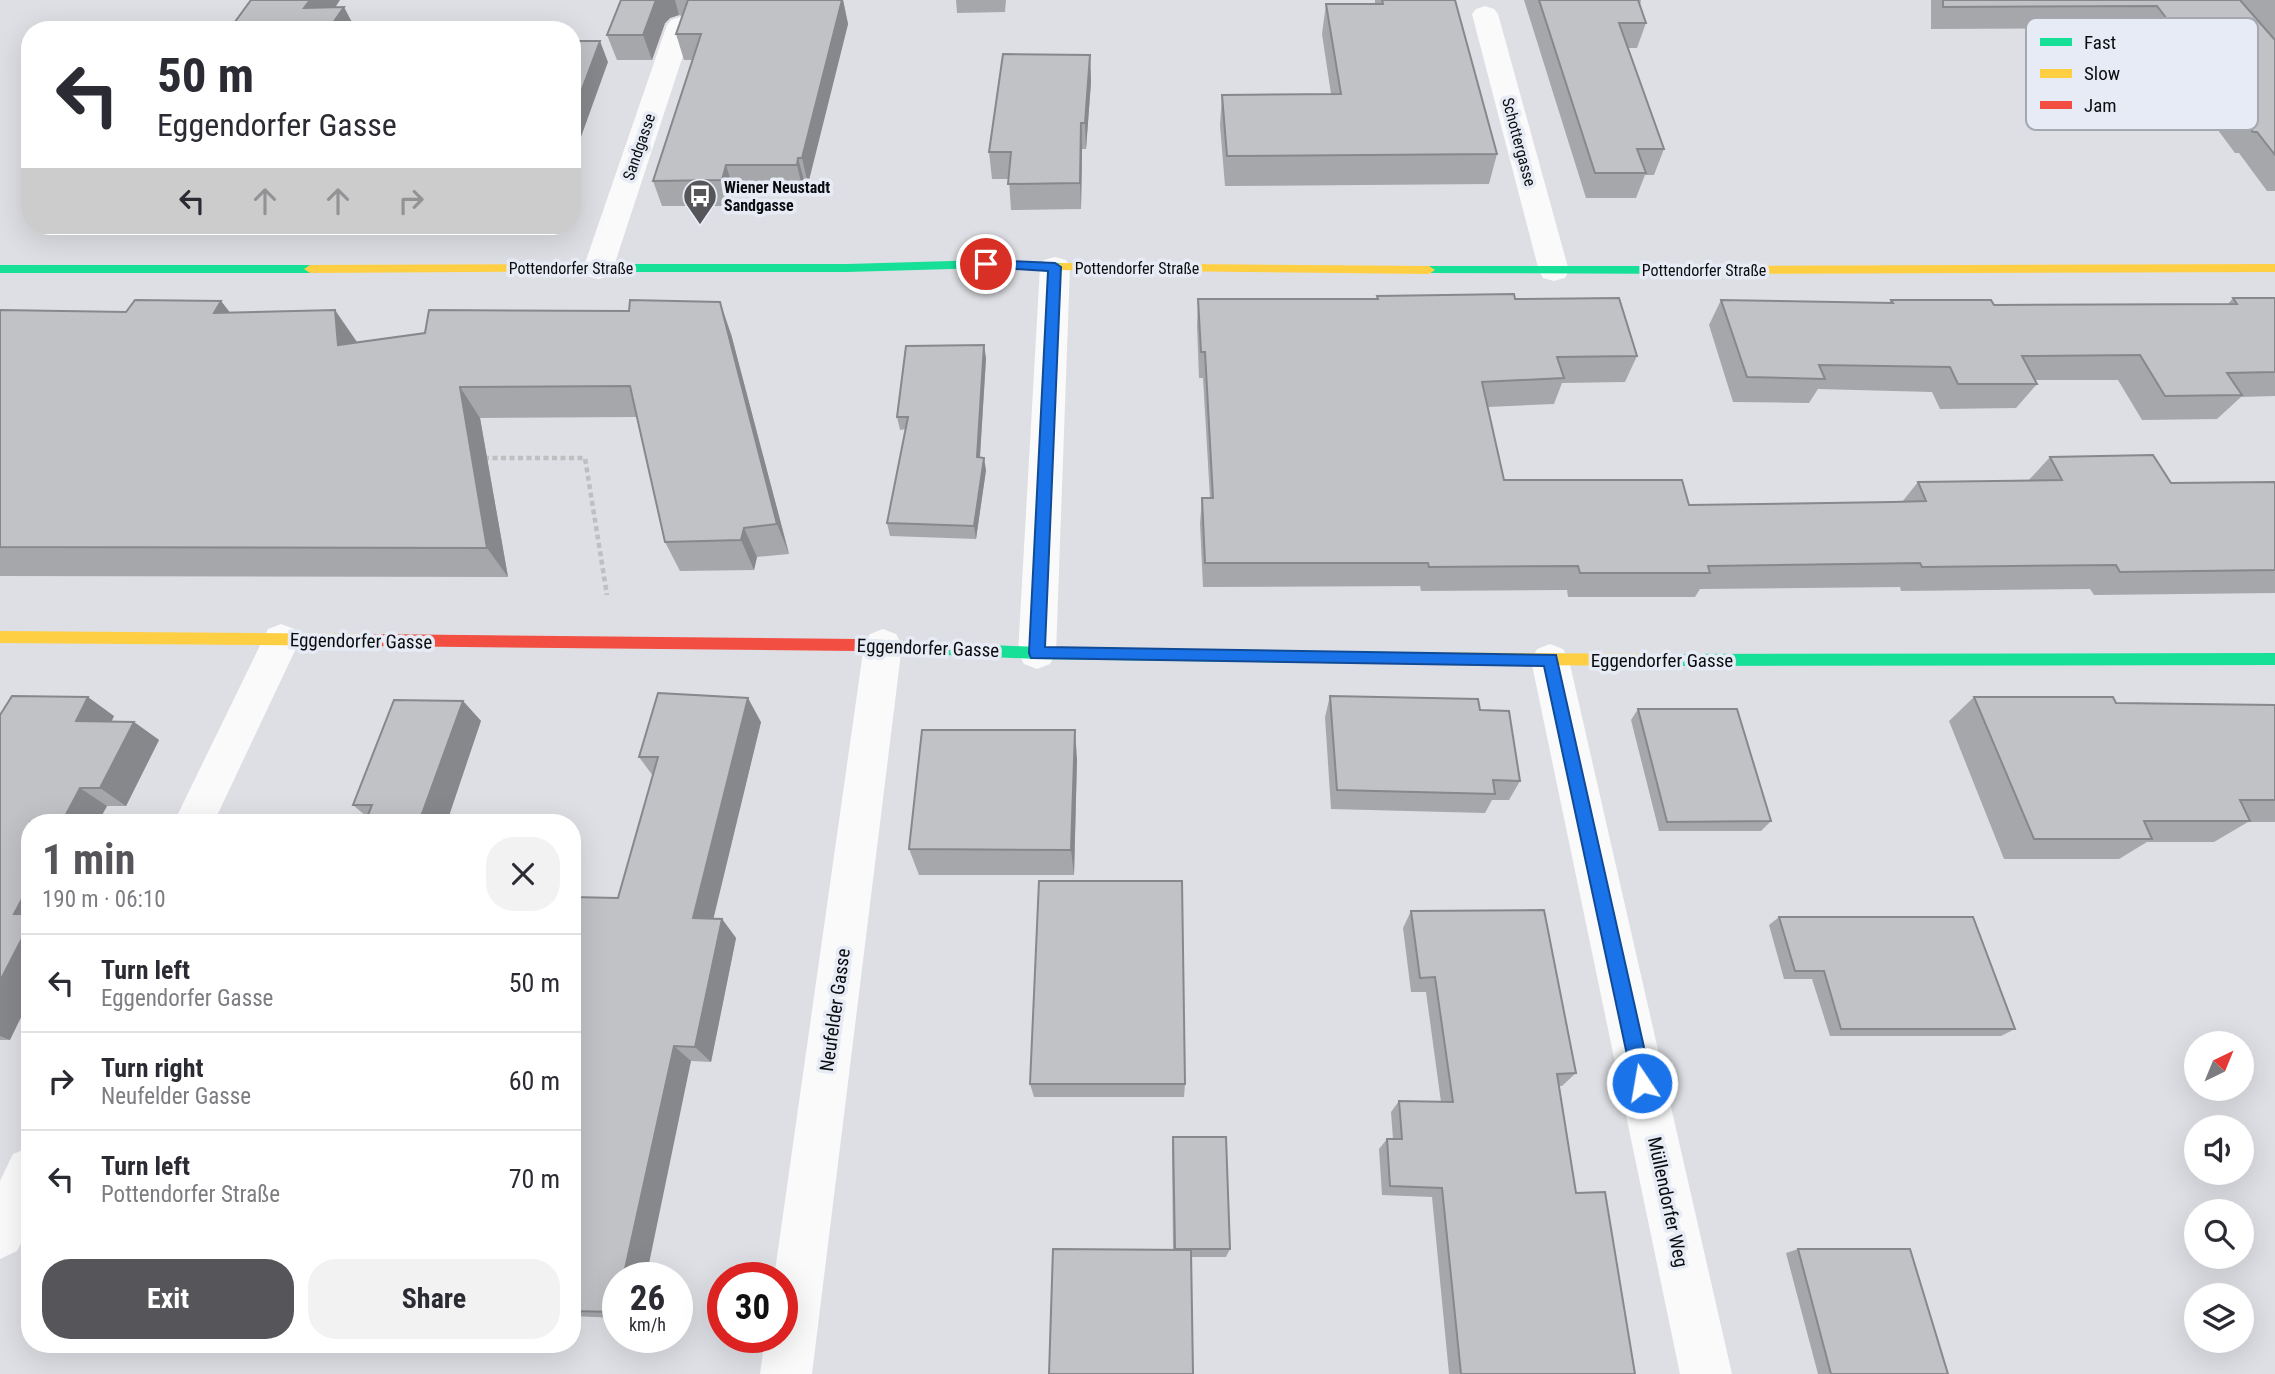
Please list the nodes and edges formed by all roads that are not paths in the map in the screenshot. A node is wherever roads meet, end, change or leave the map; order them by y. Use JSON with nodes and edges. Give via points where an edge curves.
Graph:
{"nodes":[{"id":1,"x":1485,"y":14,"type":"dead end"},
{"id":2,"x":680,"y":25,"type":"edge"},
{"id":3,"x":1055,"y":267,"type":"junction"},
{"id":4,"x":2275,"y":268,"type":"edge"},
{"id":5,"x":0,"y":269,"type":"edge"},
{"id":6,"x":598,"y":269,"type":"junction"},
{"id":7,"x":1554,"y":271,"type":"junction"},
{"id":8,"x":0,"y":637,"type":"edge"},
{"id":9,"x":281,"y":640,"type":"junction"},
{"id":10,"x":883,"y":646,"type":"junction"},
{"id":11,"x":1037,"y":653,"type":"junction"},
{"id":12,"x":2275,"y":659,"type":"edge"},
{"id":13,"x":1550,"y":660,"type":"junction"},
{"id":14,"x":198,"y":814,"type":"edge"},
{"id":15,"x":21,"y":1190,"type":"edge"},
{"id":16,"x":0,"y":1234,"type":"edge"},
{"id":17,"x":786,"y":1374,"type":"edge"},
{"id":18,"x":1706,"y":1374,"type":"edge"}],
"edges":[{"from":1,"to":7,"type":"street","name":"Schottergasse"},
{"from":2,"to":6,"type":"street","name":"Sandgasse"},
{"from":3,"to":6,"type":"main road","name":"Pottendorfer Straße"},
{"from":3,"to":7,"type":"main road","name":"Pottendorfer Straße"},
{"from":3,"to":11,"type":"street"},
{"from":4,"to":7,"type":"main road","name":"Pottendorfer Straße"},
{"from":5,"to":6,"type":"main road","name":"Pottendorfer Straße"},
{"from":8,"to":9,"type":"main road","name":"Eggendorfer Gasse"},
{"from":9,"to":10,"type":"main road","name":"Eggendorfer Gasse"},
{"from":9,"to":14,"type":"street"},
{"from":10,"to":11,"type":"main road","name":"Eggendorfer Gasse"},
{"from":10,"to":17,"type":"street","name":"Neufelder Gasse"},
{"from":11,"to":13,"type":"main road","name":"Eggendorfer Gasse"},
{"from":12,"to":13,"type":"main road","name":"Eggendorfer Gasse"},
{"from":13,"to":18,"type":"street","name":"Müllendorfer Weg"},
{"from":15,"to":16,"type":"street"}]}
